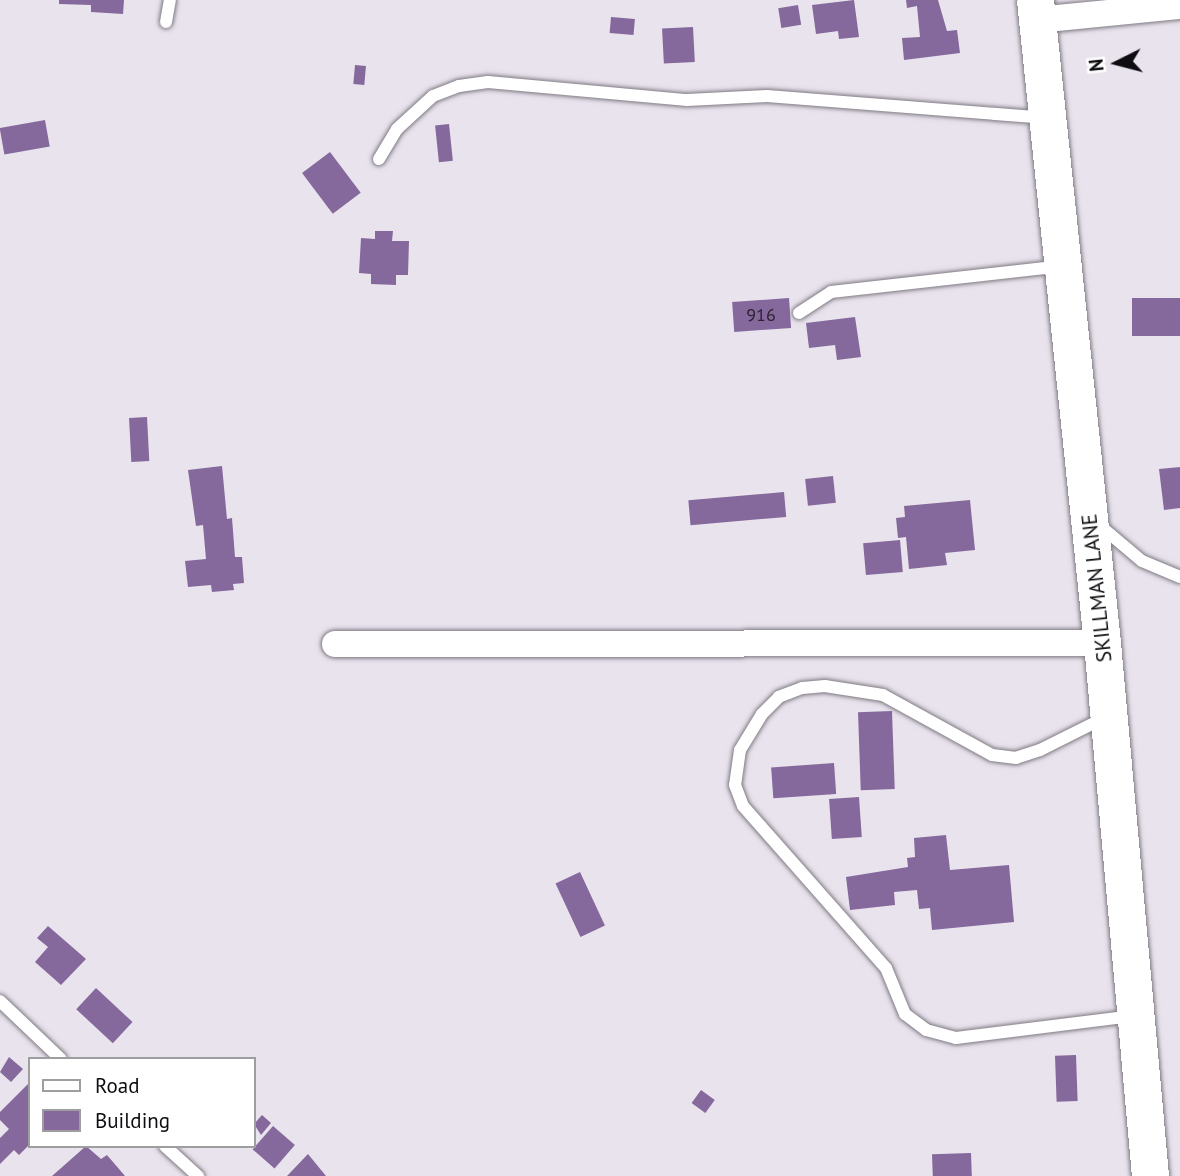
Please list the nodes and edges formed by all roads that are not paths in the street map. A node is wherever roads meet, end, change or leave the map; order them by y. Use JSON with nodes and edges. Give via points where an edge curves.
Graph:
{"nodes":[{"id":1,"x":170,"y":0,"type":"edge"},
{"id":2,"x":1180,"y":6,"type":"edge"},
{"id":3,"x":1036,"y":10,"type":"edge"},
{"id":4,"x":166,"y":22,"type":"dead end"},
{"id":5,"x":1048,"y":118,"type":"junction"},
{"id":6,"x":379,"y":159,"type":"dead end"},
{"id":7,"x":1062,"y":266,"type":"junction"},
{"id":8,"x":799,"y":313,"type":"dead end"},
{"id":9,"x":1090,"y":517,"type":"junction"},
{"id":10,"x":1180,"y":577,"type":"edge"},
{"id":11,"x":1102,"y":643,"type":"junction"},
{"id":12,"x":335,"y":644,"type":"dead end"},
{"id":13,"x":1109,"y":716,"type":"junction"},
{"id":14,"x":0,"y":1001,"type":"edge"},
{"id":15,"x":1136,"y":1016,"type":"junction"},
{"id":16,"x":59,"y":1057,"type":"edge"},
{"id":17,"x":167,"y":1148,"type":"edge"},
{"id":18,"x":198,"y":1176,"type":"edge"},
{"id":19,"x":1150,"y":1176,"type":"edge"}],
"edges":[{"from":1,"to":4,"type":"lane"},
{"from":2,"to":3,"type":"street"},
{"from":3,"to":5,"type":"street","name":"SKILLMAN LANE"},
{"from":5,"to":6,"type":"lane","via":[[767,96],[687,100],[488,82],[433,96],[397,129]]},
{"from":5,"to":7,"type":"street","name":"SKILLMAN LANE"},
{"from":7,"to":8,"type":"lane","via":[[831,292]]},
{"from":7,"to":9,"type":"street","name":"SKILLMAN LANE"},
{"from":9,"to":10,"type":"lane","via":[[1142,561]]},
{"from":9,"to":11,"type":"street","name":"SKILLMAN LANE"},
{"from":11,"to":12,"type":"street"},
{"from":11,"to":13,"type":"street","name":"SKILLMAN LANE"},
{"from":13,"to":15,"type":"street","name":"SKILLMAN LANE"},
{"from":13,"to":15,"type":"lane","via":[[1040,750],[1004,757],[992,755],[883,695],[802,688],[779,697],[762,714],[740,750],[735,785],[743,806],[886,968],[905,1014],[926,1030],[956,1038]]},
{"from":14,"to":16,"type":"lane"},
{"from":15,"to":19,"type":"street","name":"SKILLMAN LANE"},
{"from":17,"to":18,"type":"lane"}]}
